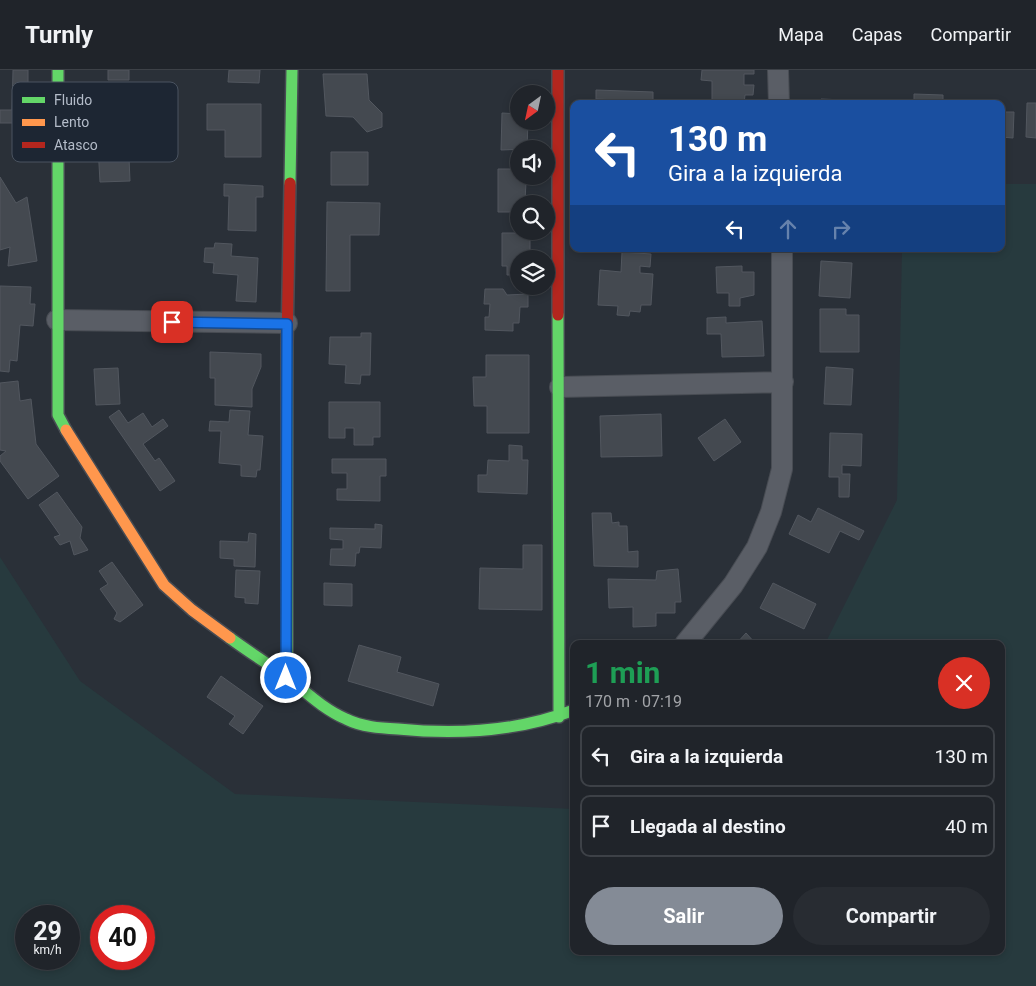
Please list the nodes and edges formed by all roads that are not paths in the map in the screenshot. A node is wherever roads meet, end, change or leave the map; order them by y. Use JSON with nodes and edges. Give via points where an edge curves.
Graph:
{"nodes":[{"id":1,"x":292,"y":70,"type":"edge"},
{"id":2,"x":558,"y":70,"type":"edge"},
{"id":3,"x":778,"y":70,"type":"edge"},
{"id":4,"x":779,"y":100,"type":"edge"},
{"id":5,"x":58,"y":162,"type":"edge"},
{"id":6,"x":782,"y":252,"type":"edge"},
{"id":7,"x":57,"y":320,"type":"junction"},
{"id":8,"x":287,"y":324,"type":"junction"},
{"id":9,"x":783,"y":382,"type":"junction"},
{"id":10,"x":560,"y":387,"type":"junction"},
{"id":11,"x":688,"y":640,"type":"edge"},
{"id":12,"x":286,"y":678,"type":"junction"},
{"id":13,"x":570,"y":712,"type":"edge"},
{"id":14,"x":559,"y":717,"type":"junction"}],
"edges":[{"from":1,"to":8,"type":"street"},
{"from":2,"to":10,"type":"street"},
{"from":3,"to":4,"type":"street"},
{"from":5,"to":7,"type":"street"},
{"from":6,"to":9,"type":"street"},
{"from":7,"to":8,"type":"street"},
{"from":7,"to":12,"type":"street","via":[[58,415],[148,564],[180,601]]},
{"from":8,"to":12,"type":"street"},
{"from":9,"to":10,"type":"street"},
{"from":9,"to":11,"type":"street","via":[[782,469],[771,512],[757,546],[733,585]]},
{"from":10,"to":14,"type":"street"},
{"from":12,"to":14,"type":"street","via":[[347,720],[380,728],[436,733],[486,731],[528,726]]},
{"from":13,"to":14,"type":"street"}]}
